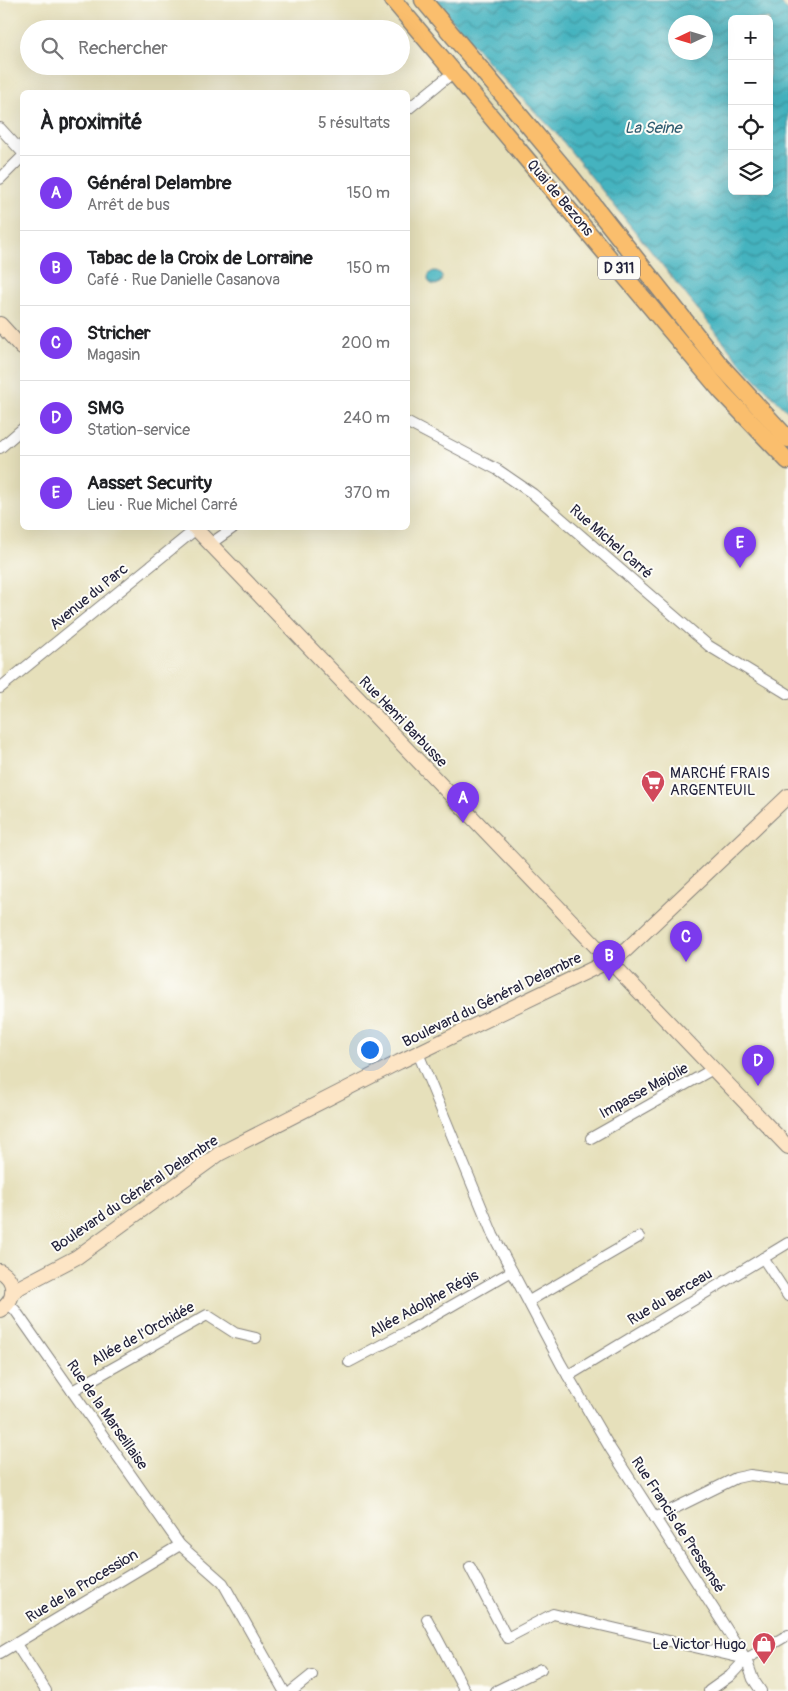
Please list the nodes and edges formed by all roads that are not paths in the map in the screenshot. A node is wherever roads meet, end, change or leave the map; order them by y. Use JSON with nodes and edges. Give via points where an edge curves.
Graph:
{"nodes":[{"id":1,"x":380,"y":0,"type":"edge"},
{"id":2,"x":393,"y":0,"type":"edge"},
{"id":3,"x":423,"y":0,"type":"edge"},
{"id":4,"x":406,"y":14,"type":"junction"},
{"id":5,"x":449,"y":30,"type":"junction"},
{"id":6,"x":454,"y":71,"type":"junction"},
{"id":7,"x":499,"y":89,"type":"junction"},
{"id":8,"x":410,"y":107,"type":"edge"},
{"id":9,"x":0,"y":128,"type":"edge"},
{"id":10,"x":20,"y":150,"type":"edge"},
{"id":11,"x":20,"y":159,"type":"edge"},
{"id":12,"x":0,"y":179,"type":"edge"},
{"id":13,"x":0,"y":324,"type":"edge"},
{"id":14,"x":20,"y":346,"type":"edge"},
{"id":15,"x":410,"y":425,"type":"edge"},
{"id":16,"x":20,"y":431,"type":"edge"},
{"id":17,"x":788,"y":439,"type":"edge"},
{"id":18,"x":0,"y":448,"type":"edge"},
{"id":19,"x":788,"y":461,"type":"edge"},
{"id":20,"x":194,"y":530,"type":"edge"},
{"id":21,"x":198,"y":530,"type":"edge"},
{"id":22,"x":230,"y":530,"type":"edge"},
{"id":23,"x":210,"y":544,"type":"junction"},
{"id":24,"x":0,"y":688,"type":"edge"},
{"id":25,"x":788,"y":694,"type":"edge"},
{"id":26,"x":788,"y":796,"type":"edge"},
{"id":27,"x":610,"y":961,"type":"junction"},
{"id":28,"x":418,"y":1053,"type":"junction"},
{"id":29,"x":713,"y":1069,"type":"junction"},
{"id":30,"x":591,"y":1138,"type":"dead end"},
{"id":31,"x":788,"y":1147,"type":"edge"},
{"id":32,"x":640,"y":1237,"type":"dead end"},
{"id":33,"x":788,"y":1243,"type":"edge"},
{"id":34,"x":762,"y":1258,"type":"junction"},
{"id":35,"x":52,"y":1270,"type":"junction"},
{"id":36,"x":512,"y":1271,"type":"junction"},
{"id":37,"x":4,"y":1273,"type":"edge"},
{"id":38,"x":788,"y":1296,"type":"edge"},
{"id":39,"x":529,"y":1301,"type":"junction"},
{"id":40,"x":7,"y":1303,"type":"edge"},
{"id":41,"x":256,"y":1338,"type":"dead end"},
{"id":42,"x":349,"y":1362,"type":"dead end"},
{"id":43,"x":568,"y":1376,"type":"junction"},
{"id":44,"x":72,"y":1391,"type":"junction"},
{"id":45,"x":788,"y":1480,"type":"edge"},
{"id":46,"x":655,"y":1518,"type":"junction"},
{"id":47,"x":180,"y":1545,"type":"junction"},
{"id":48,"x":470,"y":1566,"type":"dead end"},
{"id":49,"x":427,"y":1619,"type":"dead end"},
{"id":50,"x":788,"y":1635,"type":"edge"},
{"id":51,"x":16,"y":1644,"type":"junction"},
{"id":52,"x":0,"y":1653,"type":"edge"},
{"id":53,"x":746,"y":1659,"type":"junction"},
{"id":54,"x":541,"y":1669,"type":"dead end"},
{"id":55,"x":312,"y":1675,"type":"dead end"},
{"id":56,"x":46,"y":1691,"type":"edge"},
{"id":57,"x":284,"y":1691,"type":"edge"},
{"id":58,"x":292,"y":1691,"type":"edge"},
{"id":59,"x":465,"y":1691,"type":"edge"},
{"id":60,"x":496,"y":1691,"type":"edge"},
{"id":61,"x":709,"y":1691,"type":"edge"},
{"id":62,"x":762,"y":1691,"type":"edge"}],
"edges":[{"from":1,"to":4,"type":"main road","number":"D 311"},
{"from":2,"to":4,"type":"main road","name":"Quai de Bezons","number":"D 311"},
{"from":3,"to":5,"type":"main road","name":"Quai de Bezons","number":"D 311"},
{"from":4,"to":6,"type":"main road","name":"Quai de Bezons","number":"D 311"},
{"from":5,"to":6,"type":"main road"},
{"from":5,"to":7,"type":"main road","name":"Quai de Bezons","number":"D 311"},
{"from":6,"to":7,"type":"main road"},
{"from":6,"to":8,"type":"street"},
{"from":6,"to":19,"type":"main road","name":"Quai de Bezons","number":"D 311","via":[[722,392]]},
{"from":7,"to":17,"type":"main road","name":"Quai de Bezons","number":"D 311","via":[[720,366]]},
{"from":9,"to":10,"type":"street"},
{"from":11,"to":12,"type":"street"},
{"from":13,"to":14,"type":"street"},
{"from":15,"to":25,"type":"street","name":"Rue Michel Carré","via":[[498,470],[533,494],[708,646]]},
{"from":16,"to":18,"type":"street"},
{"from":20,"to":24,"type":"street","name":"Avenue du Parc"},
{"from":21,"to":23,"type":"street","name":"Rue Henri Barbusse"},
{"from":22,"to":23,"type":"street"},
{"from":23,"to":27,"type":"street","name":"Rue Henri Barbusse"},
{"from":26,"to":27,"type":"street","name":"Boulevard du Général Delambre","via":[[626,950]]},
{"from":27,"to":28,"type":"street","name":"Boulevard du Général Delambre"},
{"from":27,"to":29,"type":"street","name":"Rue Henri Barbusse"},
{"from":28,"to":35,"type":"street","name":"Boulevard du Général Delambre","via":[[219,1154],[88,1249]]},
{"from":28,"to":36,"type":"street","name":"Rue Francis de Pressensé","via":[[493,1235]]},
{"from":29,"to":30,"type":"street","name":"Impasse Majolie"},
{"from":29,"to":31,"type":"street","name":"Rue Henri Barbusse"},
{"from":32,"to":39,"type":"street"},
{"from":33,"to":34,"type":"street","name":"Rue du Berceau"},
{"from":34,"to":38,"type":"street"},
{"from":34,"to":43,"type":"street","name":"Rue du Berceau"},
{"from":35,"to":37,"type":"street","name":"Boulevard du Général Delambre","via":[[24,1276]]},
{"from":35,"to":40,"type":"street","name":"Boulevard du Général Delambre","via":[[20,1287]]},
{"from":36,"to":39,"type":"street","name":"Rue Francis de Pressensé"},
{"from":36,"to":42,"type":"street","name":"Allée Adolphe Régis"},
{"from":37,"to":40,"type":"street","via":[[12,1283]]},
{"from":39,"to":43,"type":"street","name":"Rue Francis de Pressensé"},
{"from":40,"to":44,"type":"street","name":"Rue de la Marseillaise"},
{"from":41,"to":44,"type":"street","name":"Allée de l'Orchidée","via":[[235,1333],[207,1315]]},
{"from":43,"to":46,"type":"street","name":"Rue Francis de Pressensé"},
{"from":44,"to":47,"type":"street","name":"Rue de la Marseillaise"},
{"from":45,"to":46,"type":"street","via":[[750,1475],[736,1478]]},
{"from":46,"to":53,"type":"street","name":"Rue Francis de Pressensé"},
{"from":47,"to":51,"type":"street","name":"Rue de la Procession"},
{"from":47,"to":57,"type":"street","name":"Rue de la Marseillaise","via":[[223,1583]]},
{"from":48,"to":53,"type":"street","via":[[507,1638],[553,1614]]},
{"from":49,"to":59,"type":"street"},
{"from":50,"to":53,"type":"street"},
{"from":51,"to":52,"type":"street","name":"Rue de la Procession"},
{"from":51,"to":56,"type":"street"},
{"from":53,"to":61,"type":"street"},
{"from":53,"to":62,"type":"street","name":"Rue Francis de Pressensé"},
{"from":54,"to":60,"type":"street"},
{"from":55,"to":58,"type":"street"}]}
